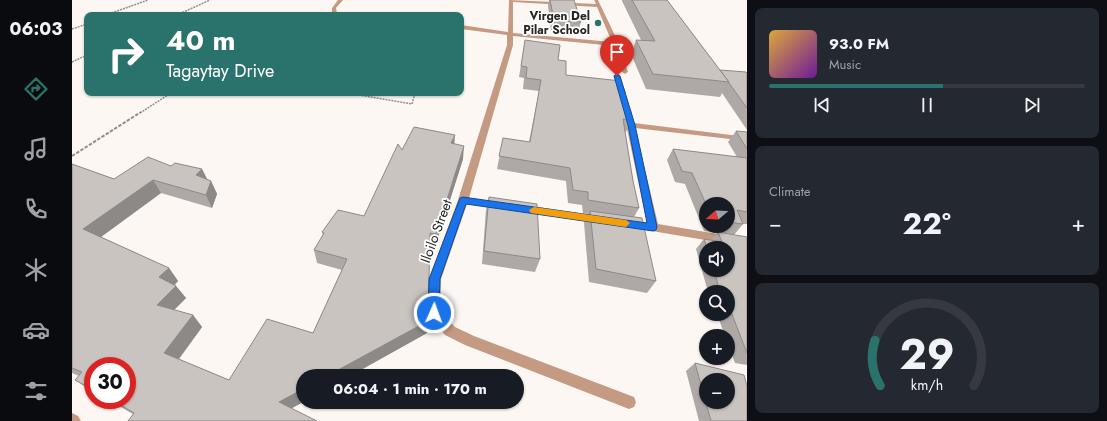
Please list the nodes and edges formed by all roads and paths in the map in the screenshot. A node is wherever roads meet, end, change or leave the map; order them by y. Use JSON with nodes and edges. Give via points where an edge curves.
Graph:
{"nodes":[{"id":1,"x":148,"y":0,"type":"edge"},
{"id":2,"x":210,"y":0,"type":"edge"},
{"id":3,"x":341,"y":0,"type":"edge"},
{"id":4,"x":511,"y":0,"type":"edge"},
{"id":5,"x":596,"y":0,"type":"edge"},
{"id":6,"x":599,"y":6,"type":"junction"},
{"id":7,"x":114,"y":12,"type":"edge"},
{"id":8,"x":184,"y":12,"type":"edge"},
{"id":9,"x":334,"y":12,"type":"edge"},
{"id":10,"x":84,"y":25,"type":"edge"},
{"id":11,"x":464,"y":28,"type":"edge"},
{"id":12,"x":72,"y":29,"type":"edge"},
{"id":13,"x":511,"y":40,"type":"junction"},
{"id":14,"x":616,"y":44,"type":"junction"},
{"id":15,"x":84,"y":56,"type":"edge"},
{"id":16,"x":72,"y":62,"type":"edge"},
{"id":17,"x":625,"y":72,"type":"dead end"},
{"id":18,"x":617,"y":76,"type":"dead end"},
{"id":19,"x":166,"y":96,"type":"edge"},
{"id":20,"x":365,"y":96,"type":"edge"},
{"id":21,"x":414,"y":96,"type":"edge"},
{"id":22,"x":631,"y":125,"type":"junction"},
{"id":23,"x":747,"y":139,"type":"edge"},
{"id":24,"x":72,"y":156,"type":"edge"},
{"id":25,"x":463,"y":200,"type":"junction"},
{"id":26,"x":653,"y":227,"type":"junction"},
{"id":27,"x":747,"y":243,"type":"edge"},
{"id":28,"x":629,"y":402,"type":"dead end"}],
"edges":[{"from":1,"to":7,"type":"path"},
{"from":2,"to":8,"type":"path"},
{"from":3,"to":9,"type":"street","via":[[334,8]]},
{"from":4,"to":6,"type":"street"},
{"from":4,"to":13,"type":"street","name":"Iloilo Street"},
{"from":5,"to":6,"type":"street"},
{"from":6,"to":14,"type":"street"},
{"from":10,"to":12,"type":"path"},
{"from":11,"to":13,"type":"street"},
{"from":13,"to":14,"type":"street"},
{"from":13,"to":25,"type":"street","name":"Iloilo Street"},
{"from":14,"to":17,"type":"street"},
{"from":15,"to":16,"type":"path"},
{"from":18,"to":22,"type":"street"},
{"from":19,"to":24,"type":"path"},
{"from":20,"to":21,"type":"path","via":[[412,104]]},
{"from":22,"to":23,"type":"street"},
{"from":22,"to":26,"type":"street"},
{"from":25,"to":26,"type":"street"},
{"from":25,"to":28,"type":"street","name":"Iloilo Street","via":[[434,279],[434,313],[450,330],[470,341]]},
{"from":26,"to":27,"type":"street"}]}
